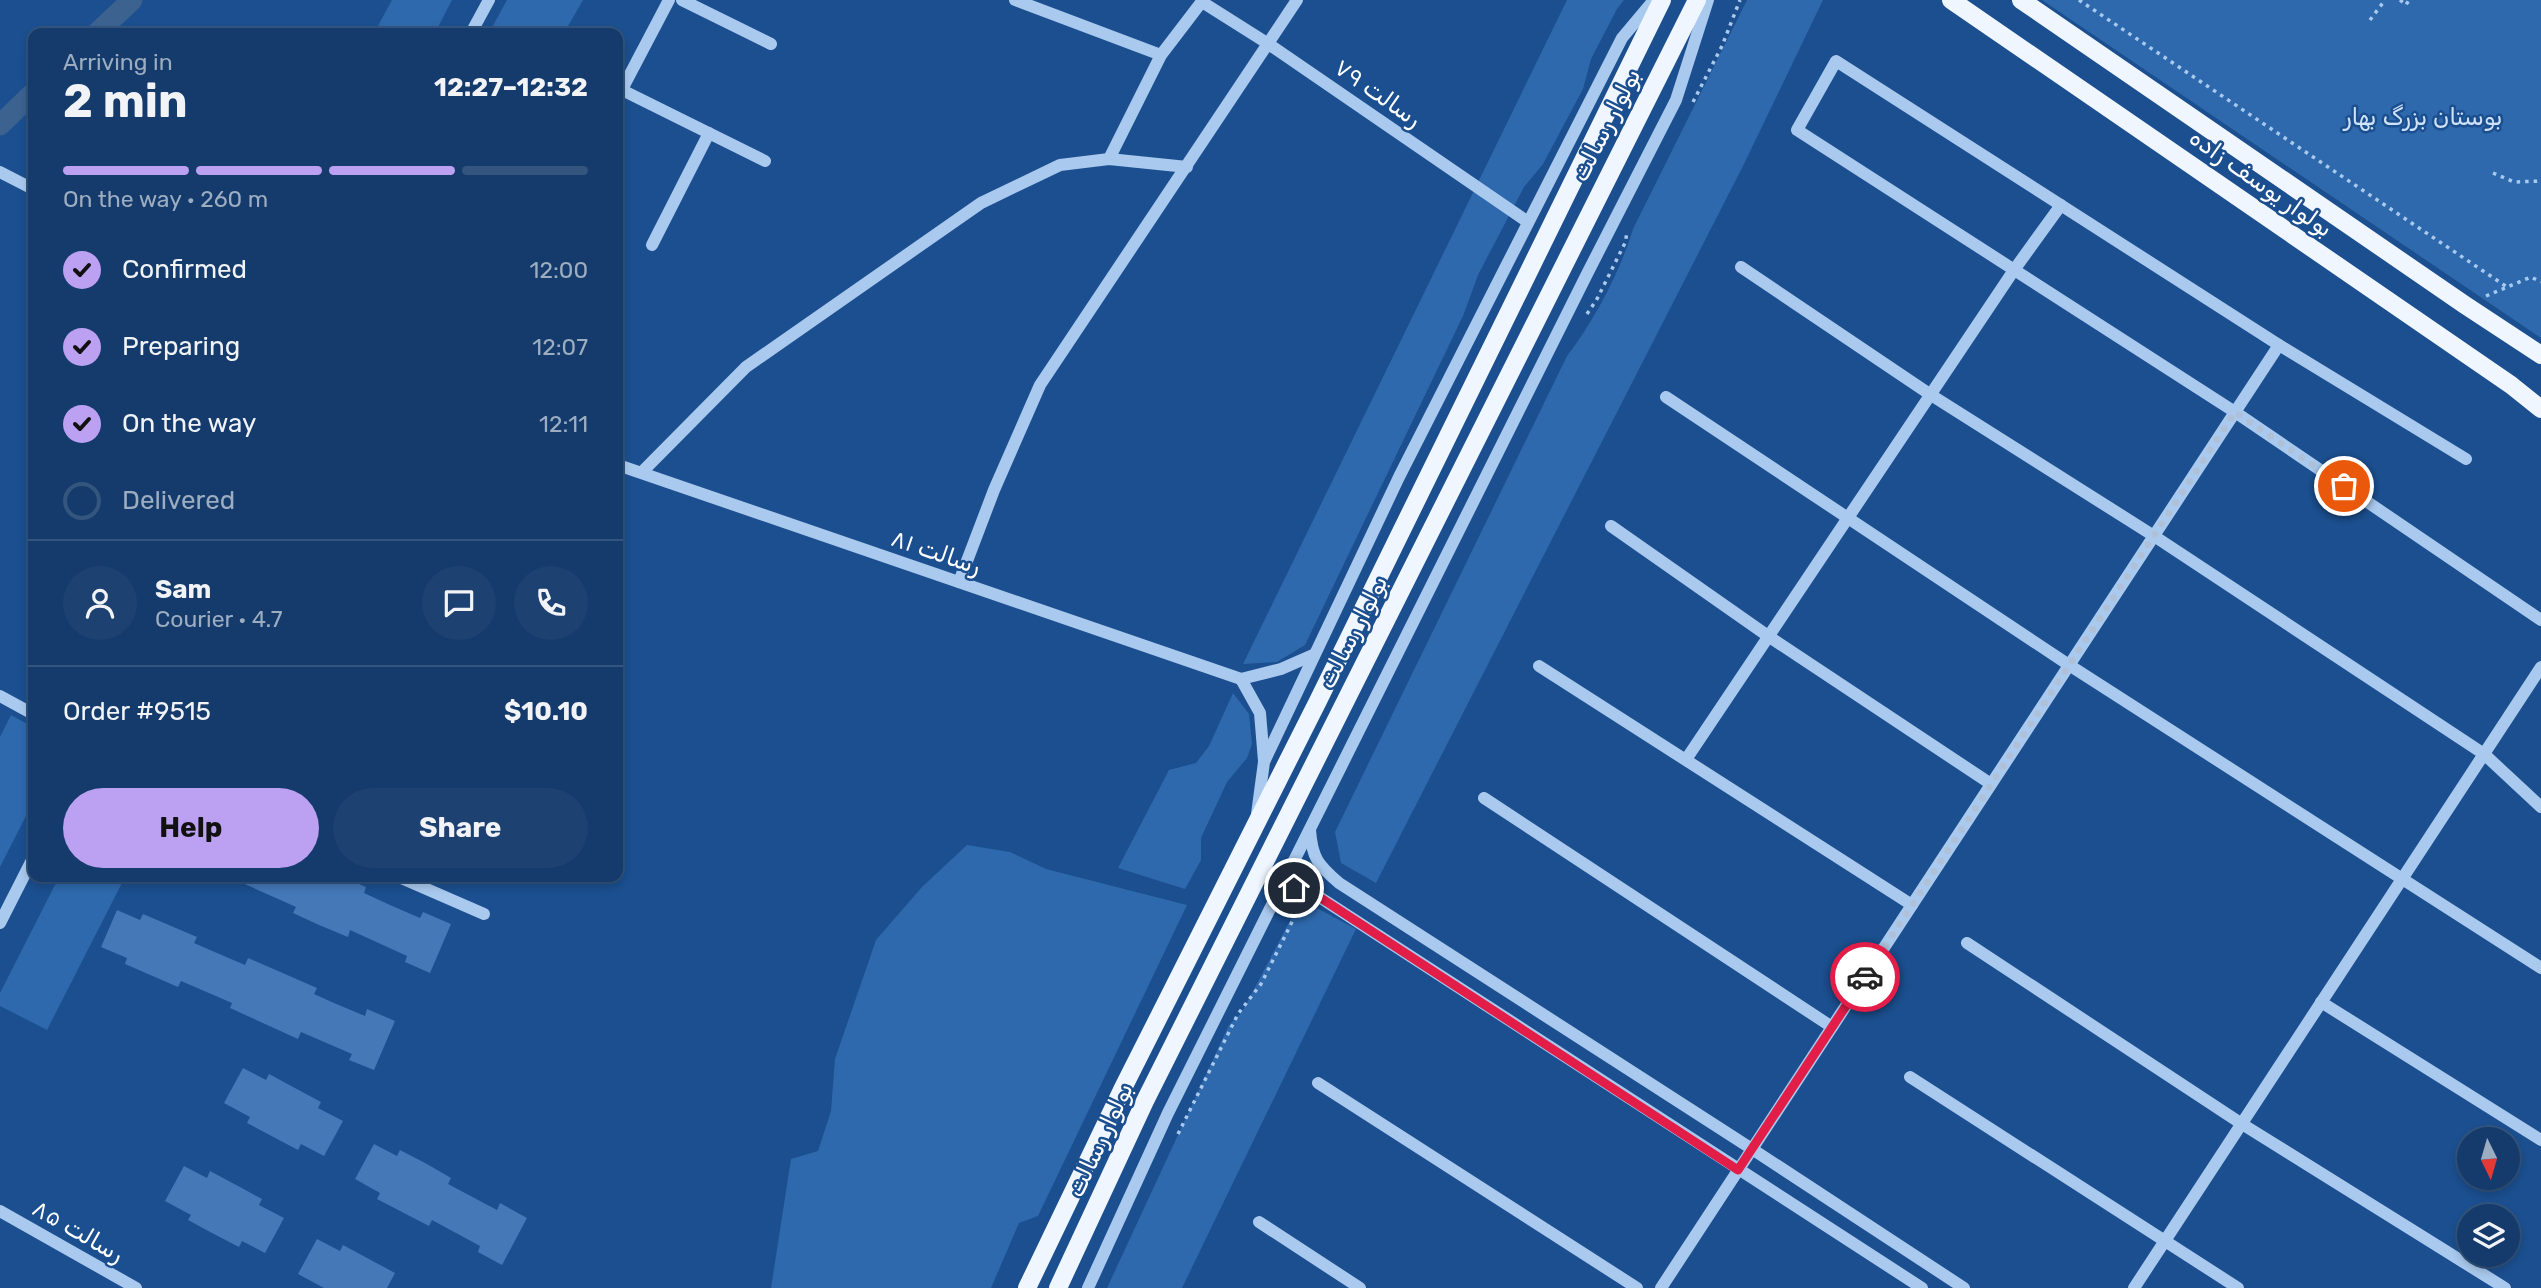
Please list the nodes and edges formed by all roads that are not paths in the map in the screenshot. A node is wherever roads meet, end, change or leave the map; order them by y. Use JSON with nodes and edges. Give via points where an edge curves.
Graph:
{"nodes":[{"id":1,"x":488,"y":0,"type":"edge"},
{"id":2,"x":669,"y":0,"type":"edge"},
{"id":3,"x":682,"y":0,"type":"edge"},
{"id":4,"x":1016,"y":0,"type":"edge"},
{"id":5,"x":1297,"y":0,"type":"edge"},
{"id":6,"x":1654,"y":0,"type":"edge"},
{"id":7,"x":1662,"y":0,"type":"edge"},
{"id":8,"x":1697,"y":0,"type":"edge"},
{"id":9,"x":1707,"y":0,"type":"edge"},
{"id":10,"x":1951,"y":0,"type":"edge"},
{"id":11,"x":2021,"y":0,"type":"edge"},
{"id":12,"x":1203,"y":1,"type":"edge"},
{"id":13,"x":474,"y":28,"type":"edge"},
{"id":14,"x":1268,"y":43,"type":"junction"},
{"id":15,"x":771,"y":44,"type":"dead end"},
{"id":16,"x":1161,"y":55,"type":"junction"},
{"id":17,"x":623,"y":87,"type":"edge"},
{"id":18,"x":623,"y":94,"type":"edge"},
{"id":19,"x":709,"y":133,"type":"junction"},
{"id":20,"x":1109,"y":159,"type":"junction"},
{"id":21,"x":765,"y":161,"type":"dead end"},
{"id":22,"x":1187,"y":167,"type":"junction"},
{"id":23,"x":0,"y":172,"type":"edge"},
{"id":24,"x":28,"y":186,"type":"edge"},
{"id":25,"x":2061,"y":205,"type":"junction"},
{"id":26,"x":1528,"y":222,"type":"junction"},
{"id":27,"x":652,"y":245,"type":"dead end"},
{"id":28,"x":1741,"y":267,"type":"dead end"},
{"id":29,"x":2014,"y":270,"type":"junction"},
{"id":30,"x":2279,"y":345,"type":"junction"},
{"id":31,"x":2541,"y":355,"type":"edge"},
{"id":32,"x":1931,"y":395,"type":"junction"},
{"id":33,"x":1666,"y":397,"type":"dead end"},
{"id":34,"x":2541,"y":409,"type":"edge"},
{"id":35,"x":2235,"y":412,"type":"junction"},
{"id":36,"x":2466,"y":459,"type":"dead end"},
{"id":37,"x":623,"y":466,"type":"edge"},
{"id":38,"x":642,"y":472,"type":"junction"},
{"id":39,"x":1849,"y":517,"type":"junction"},
{"id":40,"x":1611,"y":526,"type":"dead end"},
{"id":41,"x":2154,"y":536,"type":"junction"},
{"id":42,"x":959,"y":582,"type":"junction"},
{"id":43,"x":2541,"y":620,"type":"edge"},
{"id":44,"x":1769,"y":636,"type":"junction"},
{"id":45,"x":1313,"y":654,"type":"junction"},
{"id":46,"x":2069,"y":665,"type":"junction"},
{"id":47,"x":1539,"y":666,"type":"dead end"},
{"id":48,"x":2541,"y":667,"type":"edge"},
{"id":49,"x":1241,"y":679,"type":"junction"},
{"id":50,"x":0,"y":696,"type":"edge"},
{"id":51,"x":28,"y":710,"type":"edge"},
{"id":52,"x":2484,"y":754,"type":"junction"},
{"id":53,"x":1687,"y":758,"type":"junction"},
{"id":54,"x":1264,"y":762,"type":"junction"},
{"id":55,"x":1991,"y":784,"type":"junction"},
{"id":56,"x":1484,"y":798,"type":"dead end"},
{"id":57,"x":2541,"y":807,"type":"edge"},
{"id":58,"x":1255,"y":825,"type":"junction"},
{"id":59,"x":1310,"y":828,"type":"junction"},
{"id":60,"x":28,"y":868,"type":"edge"},
{"id":61,"x":2403,"y":878,"type":"junction"},
{"id":62,"x":410,"y":882,"type":"edge"},
{"id":63,"x":1276,"y":896,"type":"junction"},
{"id":64,"x":1912,"y":905,"type":"junction"},
{"id":65,"x":484,"y":914,"type":"dead end"},
{"id":66,"x":0,"y":923,"type":"edge"},
{"id":67,"x":1967,"y":943,"type":"dead end"},
{"id":68,"x":2541,"y":968,"type":"edge"},
{"id":69,"x":2321,"y":1002,"type":"junction"},
{"id":70,"x":1832,"y":1027,"type":"junction"},
{"id":71,"x":1910,"y":1077,"type":"dead end"},
{"id":72,"x":1318,"y":1083,"type":"dead end"},
{"id":73,"x":2242,"y":1124,"type":"junction"},
{"id":74,"x":2541,"y":1140,"type":"edge"},
{"id":75,"x":1752,"y":1149,"type":"junction"},
{"id":76,"x":1738,"y":1170,"type":"junction"},
{"id":77,"x":0,"y":1211,"type":"edge"},
{"id":78,"x":1259,"y":1222,"type":"dead end"},
{"id":79,"x":2165,"y":1241,"type":"junction"},
{"id":80,"x":136,"y":1288,"type":"edge"},
{"id":81,"x":1027,"y":1288,"type":"edge"},
{"id":82,"x":1058,"y":1288,"type":"edge"},
{"id":83,"x":1088,"y":1288,"type":"edge"},
{"id":84,"x":1360,"y":1288,"type":"edge"},
{"id":85,"x":1637,"y":1288,"type":"edge"},
{"id":86,"x":1661,"y":1288,"type":"edge"},
{"id":87,"x":1922,"y":1288,"type":"edge"},
{"id":88,"x":1964,"y":1288,"type":"edge"},
{"id":89,"x":2134,"y":1288,"type":"edge"},
{"id":90,"x":2238,"y":1288,"type":"edge"},
{"id":91,"x":2505,"y":1288,"type":"edge"}],
"edges":[{"from":1,"to":13,"type":"street"},
{"from":2,"to":17,"type":"street"},
{"from":3,"to":15,"type":"street"},
{"from":4,"to":16,"type":"street"},
{"from":5,"to":14,"type":"street"},
{"from":6,"to":26,"type":"street","via":[[1622,38]]},
{"from":7,"to":58,"type":"main road","name":"بولوار رسالت"},
{"from":8,"to":82,"type":"main road","name":"بولوار رسالت","via":[[1145,1101]]},
{"from":9,"to":59,"type":"street","via":[[1676,100]]},
{"from":10,"to":34,"type":"main road","name":"بولوار یوسف زاده"},
{"from":11,"to":31,"type":"main road","name":"بولوار یوسف زاده"},
{"from":12,"to":14,"type":"street","name":"رسالت ۷۹"},
{"from":12,"to":16,"type":"street"},
{"from":14,"to":22,"type":"street"},
{"from":14,"to":26,"type":"street","name":"رسالت ۷۹"},
{"from":16,"to":20,"type":"street"},
{"from":18,"to":19,"type":"street"},
{"from":19,"to":21,"type":"street"},
{"from":19,"to":27,"type":"street"},
{"from":20,"to":22,"type":"street"},
{"from":20,"to":38,"type":"street","via":[[1060,165],[981,203],[746,366]]},
{"from":22,"to":42,"type":"street","via":[[1040,385]]},
{"from":23,"to":24,"type":"street"},
{"from":25,"to":29,"type":"street"},
{"from":25,"to":29,"type":"street","via":[[1836,61],[1797,130]]},
{"from":25,"to":30,"type":"street"},
{"from":26,"to":45,"type":"street"},
{"from":28,"to":32,"type":"street"},
{"from":29,"to":32,"type":"street"},
{"from":29,"to":35,"type":"street"},
{"from":30,"to":35,"type":"street"},
{"from":30,"to":36,"type":"street"},
{"from":32,"to":39,"type":"street"},
{"from":32,"to":41,"type":"street"},
{"from":33,"to":39,"type":"street"},
{"from":35,"to":41,"type":"street"},
{"from":35,"to":43,"type":"street"},
{"from":37,"to":38,"type":"street","name":"رسالت ۸۱"},
{"from":38,"to":42,"type":"street","name":"رسالت ۸۱"},
{"from":39,"to":44,"type":"street"},
{"from":39,"to":46,"type":"street"},
{"from":40,"to":44,"type":"street"},
{"from":41,"to":46,"type":"street"},
{"from":41,"to":52,"type":"street"},
{"from":42,"to":49,"type":"street","name":"رسالت ۸۱"},
{"from":44,"to":53,"type":"street"},
{"from":44,"to":55,"type":"street"},
{"from":45,"to":49,"type":"street","via":[[1281,669]]},
{"from":45,"to":54,"type":"street"},
{"from":46,"to":55,"type":"street"},
{"from":46,"to":61,"type":"street"},
{"from":47,"to":53,"type":"street"},
{"from":48,"to":52,"type":"street"},
{"from":49,"to":54,"type":"street","via":[[1260,713]]},
{"from":50,"to":51,"type":"street"},
{"from":52,"to":57,"type":"street"},
{"from":52,"to":61,"type":"street"},
{"from":53,"to":64,"type":"street"},
{"from":54,"to":58,"type":"street"},
{"from":55,"to":64,"type":"street"},
{"from":56,"to":70,"type":"street"},
{"from":58,"to":81,"type":"main road","name":"بولوار رسالت"},
{"from":59,"to":63,"type":"street"},
{"from":59,"to":75,"type":"street","via":[[1311,852],[1339,883]]},
{"from":60,"to":66,"type":"street"},
{"from":61,"to":68,"type":"street"},
{"from":61,"to":69,"type":"street"},
{"from":62,"to":65,"type":"street"},
{"from":63,"to":76,"type":"street","via":[[1294,888],[1310,891]]},
{"from":63,"to":83,"type":"street","via":[[1168,1113]]},
{"from":64,"to":70,"type":"street"},
{"from":67,"to":73,"type":"street"},
{"from":69,"to":73,"type":"street"},
{"from":69,"to":74,"type":"street"},
{"from":70,"to":75,"type":"street"},
{"from":71,"to":79,"type":"street"},
{"from":72,"to":85,"type":"street"},
{"from":73,"to":79,"type":"street"},
{"from":73,"to":91,"type":"street"},
{"from":75,"to":76,"type":"street"},
{"from":75,"to":88,"type":"street"},
{"from":76,"to":86,"type":"street"},
{"from":76,"to":87,"type":"street"},
{"from":77,"to":80,"type":"street","name":"رسالت ۸۵"},
{"from":78,"to":84,"type":"street"},
{"from":79,"to":89,"type":"street"},
{"from":79,"to":90,"type":"street"}]}
